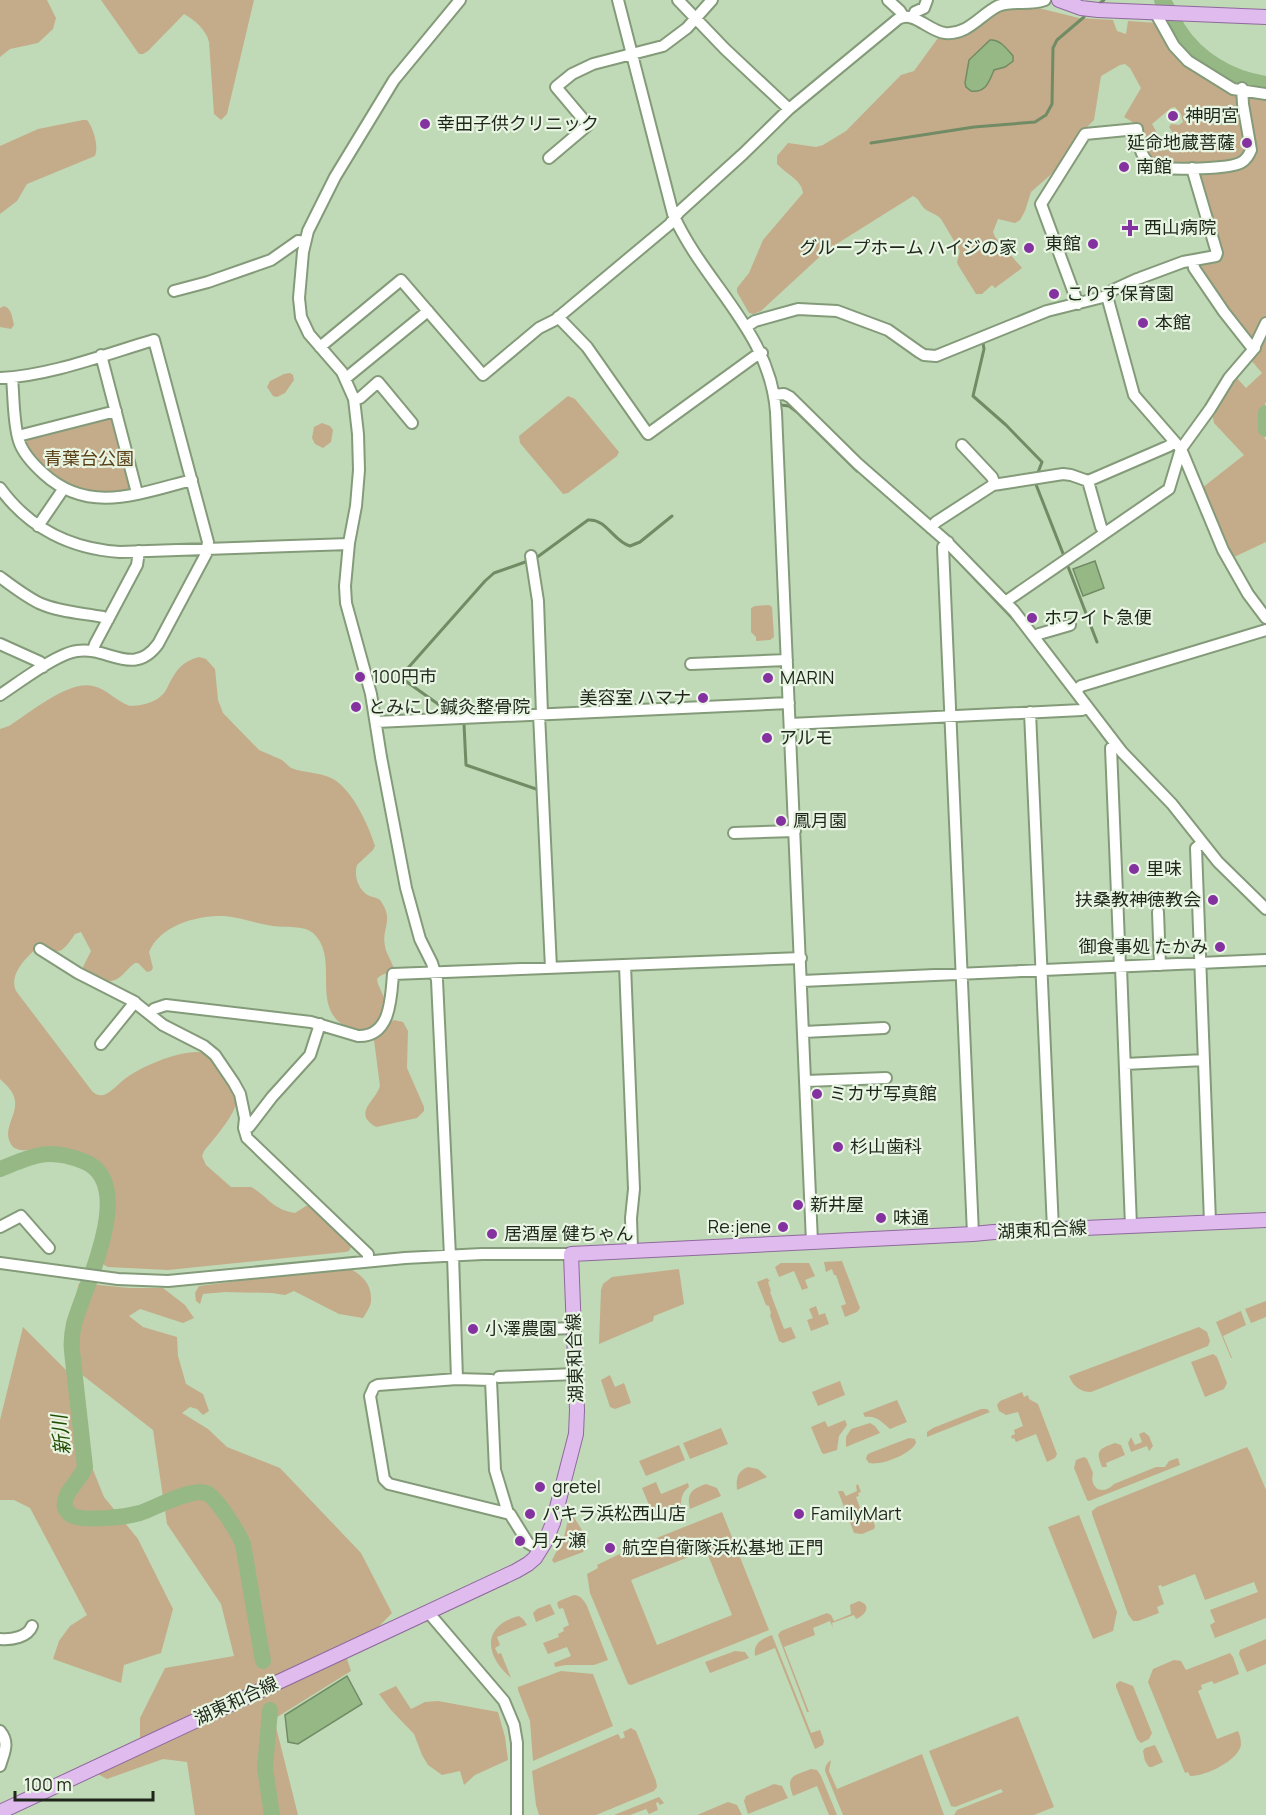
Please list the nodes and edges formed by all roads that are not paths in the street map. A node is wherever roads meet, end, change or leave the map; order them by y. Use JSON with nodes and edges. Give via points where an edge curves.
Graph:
{"nodes":[{"id":1,"x":460,"y":0,"type":"edge"},
{"id":2,"x":618,"y":0,"type":"edge"},
{"id":3,"x":678,"y":0,"type":"edge"},
{"id":4,"x":712,"y":0,"type":"edge"},
{"id":5,"x":888,"y":0,"type":"edge"},
{"id":6,"x":927,"y":0,"type":"edge"},
{"id":7,"x":1045,"y":0,"type":"edge"},
{"id":8,"x":1059,"y":0,"type":"edge"},
{"id":9,"x":1165,"y":13,"type":"junction"},
{"id":10,"x":908,"y":17,"type":"junction"},
{"id":11,"x":1266,"y":17,"type":"edge"},
{"id":12,"x":697,"y":19,"type":"junction"},
{"id":13,"x":632,"y":54,"type":"junction"},
{"id":14,"x":1242,"y":89,"type":"junction"},
{"id":15,"x":1266,"y":94,"type":"edge"},
{"id":16,"x":789,"y":109,"type":"junction"},
{"id":17,"x":549,"y":158,"type":"dead end"},
{"id":18,"x":1192,"y":168,"type":"junction"},
{"id":19,"x":675,"y":218,"type":"junction"},
{"id":20,"x":305,"y":242,"type":"junction"},
{"id":21,"x":1192,"y":261,"type":"junction"},
{"id":22,"x":174,"y":291,"type":"dead end"},
{"id":23,"x":1107,"y":296,"type":"junction"},
{"id":24,"x":1078,"y":304,"type":"junction"},
{"id":25,"x":428,"y":311,"type":"junction"},
{"id":26,"x":558,"y":317,"type":"junction"},
{"id":27,"x":1266,"y":323,"type":"edge"},
{"id":28,"x":746,"y":327,"type":"junction"},
{"id":29,"x":320,"y":348,"type":"junction"},
{"id":30,"x":1255,"y":348,"type":"junction"},
{"id":31,"x":762,"y":353,"type":"junction"},
{"id":32,"x":101,"y":356,"type":"junction"},
{"id":33,"x":0,"y":378,"type":"edge"},
{"id":34,"x":12,"y":378,"type":"junction"},
{"id":35,"x":346,"y":378,"type":"junction"},
{"id":36,"x":774,"y":395,"type":"junction"},
{"id":37,"x":354,"y":399,"type":"junction"},
{"id":38,"x":116,"y":411,"type":"junction"},
{"id":39,"x":412,"y":423,"type":"dead end"},
{"id":40,"x":18,"y":436,"type":"junction"},
{"id":41,"x":962,"y":445,"type":"dead end"},
{"id":42,"x":1178,"y":445,"type":"junction"},
{"id":43,"x":192,"y":480,"type":"junction"},
{"id":44,"x":1088,"y":481,"type":"junction"},
{"id":45,"x":995,"y":484,"type":"junction"},
{"id":46,"x":0,"y":488,"type":"edge"},
{"id":47,"x":64,"y":488,"type":"junction"},
{"id":48,"x":137,"y":493,"type":"junction"},
{"id":49,"x":38,"y":526,"type":"junction"},
{"id":50,"x":931,"y":528,"type":"junction"},
{"id":51,"x":1105,"y":533,"type":"junction"},
{"id":52,"x":948,"y":542,"type":"junction"},
{"id":53,"x":349,"y":544,"type":"junction"},
{"id":54,"x":207,"y":549,"type":"junction"},
{"id":55,"x":139,"y":551,"type":"junction"},
{"id":56,"x":531,"y":556,"type":"dead end"},
{"id":57,"x":0,"y":578,"type":"edge"},
{"id":58,"x":1005,"y":602,"type":"junction"},
{"id":59,"x":1266,"y":618,"type":"edge"},
{"id":60,"x":108,"y":620,"type":"junction"},
{"id":61,"x":1070,"y":625,"type":"dead end"},
{"id":62,"x":1266,"y":630,"type":"edge"},
{"id":63,"x":1035,"y":637,"type":"junction"},
{"id":64,"x":0,"y":644,"type":"edge"},
{"id":65,"x":93,"y":651,"type":"junction"},
{"id":66,"x":787,"y":660,"type":"junction"},
{"id":67,"x":691,"y":664,"type":"dead end"},
{"id":68,"x":43,"y":667,"type":"junction"},
{"id":69,"x":1076,"y":691,"type":"junction"},
{"id":70,"x":0,"y":695,"type":"edge"},
{"id":71,"x":789,"y":703,"type":"junction"},
{"id":72,"x":1087,"y":706,"type":"junction"},
{"id":73,"x":1030,"y":712,"type":"junction"},
{"id":74,"x":541,"y":714,"type":"junction"},
{"id":75,"x":951,"y":716,"type":"junction"},
{"id":76,"x":376,"y":722,"type":"junction"},
{"id":77,"x":790,"y":724,"type":"junction"},
{"id":78,"x":1116,"y":744,"type":"junction"},
{"id":79,"x":795,"y":831,"type":"junction"},
{"id":80,"x":734,"y":833,"type":"dead end"},
{"id":81,"x":1202,"y":843,"type":"junction"},
{"id":82,"x":1266,"y":909,"type":"edge"},
{"id":83,"x":1158,"y":912,"type":"dead end"},
{"id":84,"x":40,"y":949,"type":"dead end"},
{"id":85,"x":801,"y":958,"type":"junction"},
{"id":86,"x":1266,"y":960,"type":"edge"},
{"id":87,"x":1200,"y":963,"type":"junction"},
{"id":88,"x":624,"y":965,"type":"junction"},
{"id":89,"x":1160,"y":965,"type":"junction"},
{"id":90,"x":1120,"y":967,"type":"junction"},
{"id":91,"x":551,"y":968,"type":"junction"},
{"id":92,"x":1041,"y":970,"type":"junction"},
{"id":93,"x":435,"y":972,"type":"junction"},
{"id":94,"x":962,"y":974,"type":"junction"},
{"id":95,"x":802,"y":981,"type":"junction"},
{"id":96,"x":135,"y":1002,"type":"junction"},
{"id":97,"x":150,"y":1014,"type":"junction"},
{"id":98,"x":320,"y":1024,"type":"junction"},
{"id":99,"x":884,"y":1028,"type":"dead end"},
{"id":100,"x":804,"y":1032,"type":"junction"},
{"id":101,"x":102,"y":1044,"type":"dead end"},
{"id":102,"x":1204,"y":1060,"type":"junction"},
{"id":103,"x":1125,"y":1064,"type":"junction"},
{"id":104,"x":886,"y":1078,"type":"dead end"},
{"id":105,"x":806,"y":1081,"type":"junction"},
{"id":106,"x":244,"y":1127,"type":"junction"},
{"id":107,"x":1266,"y":1220,"type":"edge"},
{"id":108,"x":1210,"y":1222,"type":"junction"},
{"id":109,"x":1131,"y":1226,"type":"junction"},
{"id":110,"x":0,"y":1227,"type":"edge"},
{"id":111,"x":1053,"y":1229,"type":"junction"},
{"id":112,"x":973,"y":1234,"type":"junction"},
{"id":113,"x":812,"y":1242,"type":"junction"},
{"id":114,"x":48,"y":1243,"type":"dead end"},
{"id":115,"x":632,"y":1250,"type":"junction"},
{"id":116,"x":571,"y":1254,"type":"junction"},
{"id":117,"x":451,"y":1255,"type":"junction"},
{"id":118,"x":368,"y":1261,"type":"junction"},
{"id":119,"x":0,"y":1263,"type":"edge"},
{"id":120,"x":574,"y":1328,"type":"junction"},
{"id":121,"x":517,"y":1330,"type":"dead end"},
{"id":122,"x":576,"y":1374,"type":"junction"},
{"id":123,"x":499,"y":1377,"type":"dead end"},
{"id":124,"x":457,"y":1379,"type":"junction"},
{"id":125,"x":508,"y":1513,"type":"junction"},
{"id":126,"x":540,"y":1550,"type":"junction"},
{"id":127,"x":428,"y":1612,"type":"junction"},
{"id":128,"x":32,"y":1626,"type":"dead end"},
{"id":129,"x":0,"y":1639,"type":"edge"},
{"id":130,"x":0,"y":1731,"type":"edge"},
{"id":131,"x":0,"y":1766,"type":"edge"},
{"id":132,"x":0,"y":1812,"type":"edge"},
{"id":133,"x":517,"y":1815,"type":"edge"}],
"edges":[{"from":1,"to":20,"type":"street","via":[[389,88],[339,170]]},
{"from":2,"to":13,"type":"street"},
{"from":3,"to":12,"type":"street"},
{"from":4,"to":12,"type":"street"},
{"from":5,"to":10,"type":"street"},
{"from":6,"to":10,"type":"street","via":[[924,8]]},
{"from":7,"to":10,"type":"street","via":[[1004,3],[956,33],[936,31]]},
{"from":8,"to":9,"type":"main road","via":[[1090,9]]},
{"from":9,"to":11,"type":"main road"},
{"from":9,"to":14,"type":"street","via":[[1174,46],[1188,61],[1233,89]]},
{"from":10,"to":16,"type":"street"},
{"from":12,"to":13,"type":"street","via":[[663,46]]},
{"from":12,"to":16,"type":"street"},
{"from":13,"to":17,"type":"street","via":[[589,66],[556,87],[588,125]]},
{"from":13,"to":19,"type":"street"},
{"from":14,"to":15,"type":"street"},
{"from":14,"to":18,"type":"street","via":[[1251,144],[1248,156],[1239,164]]},
{"from":16,"to":19,"type":"street"},
{"from":18,"to":21,"type":"street","via":[[1217,253]]},
{"from":18,"to":24,"type":"street","via":[[1150,165],[1142,154],[1137,129],[1085,134],[1041,204]]},
{"from":19,"to":26,"type":"street"},
{"from":19,"to":28,"type":"street"},
{"from":20,"to":22,"type":"street","via":[[298,241],[271,260]]},
{"from":20,"to":29,"type":"street","via":[[300,308],[304,326]]},
{"from":21,"to":23,"type":"street","via":[[1138,278]]},
{"from":21,"to":30,"type":"street","via":[[1224,312]]},
{"from":23,"to":24,"type":"street"},
{"from":23,"to":42,"type":"street","via":[[1134,395]]},
{"from":24,"to":28,"type":"street","via":[[1047,311],[936,356],[919,352],[888,330],[837,311],[798,309]]},
{"from":25,"to":26,"type":"street","via":[[483,375]]},
{"from":25,"to":29,"type":"street","via":[[401,280]]},
{"from":25,"to":35,"type":"street"},
{"from":26,"to":31,"type":"street","via":[[582,341],[648,434]]},
{"from":27,"to":30,"type":"street"},
{"from":28,"to":31,"type":"street"},
{"from":29,"to":35,"type":"street"},
{"from":30,"to":42,"type":"street"},
{"from":31,"to":36,"type":"street"},
{"from":32,"to":34,"type":"street"},
{"from":32,"to":38,"type":"street"},
{"from":32,"to":43,"type":"street","via":[[154,340]]},
{"from":33,"to":34,"type":"street"},
{"from":34,"to":40,"type":"street"},
{"from":35,"to":37,"type":"street"},
{"from":36,"to":50,"type":"street","via":[[790,397]]},
{"from":36,"to":66,"type":"street"},
{"from":37,"to":39,"type":"street","via":[[378,382]]},
{"from":37,"to":53,"type":"street","via":[[359,470]]},
{"from":38,"to":40,"type":"street"},
{"from":38,"to":48,"type":"street"},
{"from":40,"to":47,"type":"street","via":[[30,460]]},
{"from":41,"to":45,"type":"street"},
{"from":42,"to":44,"type":"street"},
{"from":42,"to":51,"type":"street","via":[[1169,489]]},
{"from":42,"to":59,"type":"street","via":[[1223,550]]},
{"from":43,"to":48,"type":"street"},
{"from":43,"to":54,"type":"street"},
{"from":44,"to":45,"type":"street","via":[[1063,474]]},
{"from":44,"to":51,"type":"street"},
{"from":45,"to":50,"type":"street"},
{"from":46,"to":49,"type":"street"},
{"from":47,"to":48,"type":"street","via":[[96,499]]},
{"from":47,"to":49,"type":"street"},
{"from":49,"to":55,"type":"street","via":[[83,547]]},
{"from":50,"to":52,"type":"street"},
{"from":51,"to":58,"type":"street"},
{"from":52,"to":58,"type":"street"},
{"from":52,"to":75,"type":"street","via":[[943,547]]},
{"from":53,"to":54,"type":"street"},
{"from":53,"to":76,"type":"street","via":[[346,603]]},
{"from":54,"to":55,"type":"street"},
{"from":54,"to":65,"type":"street","via":[[154,651],[132,661]]},
{"from":55,"to":60,"type":"street","via":[[137,565]]},
{"from":56,"to":74,"type":"street","via":[[538,601]]},
{"from":57,"to":60,"type":"street","via":[[40,603]]},
{"from":58,"to":63,"type":"street"},
{"from":60,"to":65,"type":"street"},
{"from":61,"to":63,"type":"street"},
{"from":62,"to":69,"type":"street","via":[[1081,686]]},
{"from":63,"to":69,"type":"street"},
{"from":64,"to":68,"type":"street"},
{"from":65,"to":68,"type":"street","via":[[68,652]]},
{"from":66,"to":67,"type":"street"},
{"from":66,"to":71,"type":"street"},
{"from":68,"to":70,"type":"street"},
{"from":69,"to":72,"type":"street"},
{"from":71,"to":74,"type":"street"},
{"from":71,"to":77,"type":"street"},
{"from":72,"to":73,"type":"street","via":[[1082,710]]},
{"from":72,"to":78,"type":"street"},
{"from":73,"to":75,"type":"street"},
{"from":73,"to":92,"type":"street"},
{"from":74,"to":76,"type":"street"},
{"from":74,"to":91,"type":"street"},
{"from":75,"to":77,"type":"street"},
{"from":75,"to":94,"type":"street"},
{"from":76,"to":93,"type":"street","via":[[406,888],[420,939]]},
{"from":77,"to":79,"type":"street"},
{"from":78,"to":81,"type":"street"},
{"from":78,"to":90,"type":"street","via":[[1111,748]]},
{"from":79,"to":80,"type":"street"},
{"from":79,"to":85,"type":"street"},
{"from":81,"to":82,"type":"street"},
{"from":81,"to":87,"type":"street","via":[[1196,848]]},
{"from":83,"to":89,"type":"street"},
{"from":84,"to":96,"type":"street"},
{"from":85,"to":88,"type":"street"},
{"from":85,"to":95,"type":"street"},
{"from":86,"to":87,"type":"street"},
{"from":87,"to":89,"type":"street"},
{"from":87,"to":102,"type":"street"},
{"from":88,"to":91,"type":"street"},
{"from":88,"to":115,"type":"street","via":[[634,1189]]},
{"from":89,"to":90,"type":"street"},
{"from":90,"to":92,"type":"street"},
{"from":90,"to":103,"type":"street"},
{"from":91,"to":93,"type":"street"},
{"from":92,"to":94,"type":"street"},
{"from":92,"to":111,"type":"street"},
{"from":93,"to":98,"type":"street","via":[[393,974],[388,1016],[371,1034],[358,1036]]},
{"from":93,"to":117,"type":"street"},
{"from":94,"to":95,"type":"street"},
{"from":94,"to":112,"type":"street"},
{"from":95,"to":100,"type":"street"},
{"from":96,"to":97,"type":"street"},
{"from":96,"to":101,"type":"street"},
{"from":97,"to":98,"type":"street","via":[[166,1005]]},
{"from":97,"to":106,"type":"street","via":[[215,1054],[237,1088],[245,1114]]},
{"from":98,"to":106,"type":"street","via":[[310,1055],[249,1127]]},
{"from":99,"to":100,"type":"street"},
{"from":100,"to":105,"type":"street"},
{"from":102,"to":103,"type":"street"},
{"from":102,"to":108,"type":"street"},
{"from":103,"to":109,"type":"street"},
{"from":104,"to":105,"type":"street"},
{"from":105,"to":113,"type":"street"},
{"from":106,"to":118,"type":"street","via":[[247,1138],[368,1254]]},
{"from":107,"to":108,"type":"main road","name":"湖東和合線"},
{"from":108,"to":109,"type":"main road","name":"湖東和合線"},
{"from":109,"to":111,"type":"main road","name":"湖東和合線"},
{"from":110,"to":114,"type":"street","via":[[21,1216]]},
{"from":111,"to":112,"type":"main road","name":"湖東和合線"},
{"from":112,"to":113,"type":"main road","name":"湖東和合線"},
{"from":113,"to":115,"type":"main road","name":"湖東和合線"},
{"from":115,"to":116,"type":"main road","name":"湖東和合線"},
{"from":116,"to":117,"type":"street"},
{"from":116,"to":120,"type":"main road","name":"湖東和合線"},
{"from":117,"to":118,"type":"street"},
{"from":117,"to":124,"type":"street"},
{"from":118,"to":119,"type":"street","via":[[180,1281],[105,1278]]},
{"from":120,"to":121,"type":"street"},
{"from":120,"to":122,"type":"main road","name":"湖東和合線"},
{"from":122,"to":123,"type":"street"},
{"from":122,"to":126,"type":"main road","name":"湖東和合線","via":[[576,1434],[557,1510]]},
{"from":124,"to":125,"type":"street","via":[[491,1380],[496,1475]]},
{"from":124,"to":125,"type":"street","via":[[378,1385],[371,1391],[384,1479],[390,1484]]},
{"from":125,"to":126,"type":"street","via":[[528,1543]]},
{"from":126,"to":127,"type":"main road","name":"湖東和合線","via":[[522,1568]]},
{"from":127,"to":132,"type":"main road","name":"湖東和合線"},
{"from":127,"to":133,"type":"street","via":[[504,1701],[517,1743]]},
{"from":128,"to":129,"type":"street","via":[[13,1639]]},
{"from":130,"to":131,"type":"street","via":[[6,1744]]}]}
